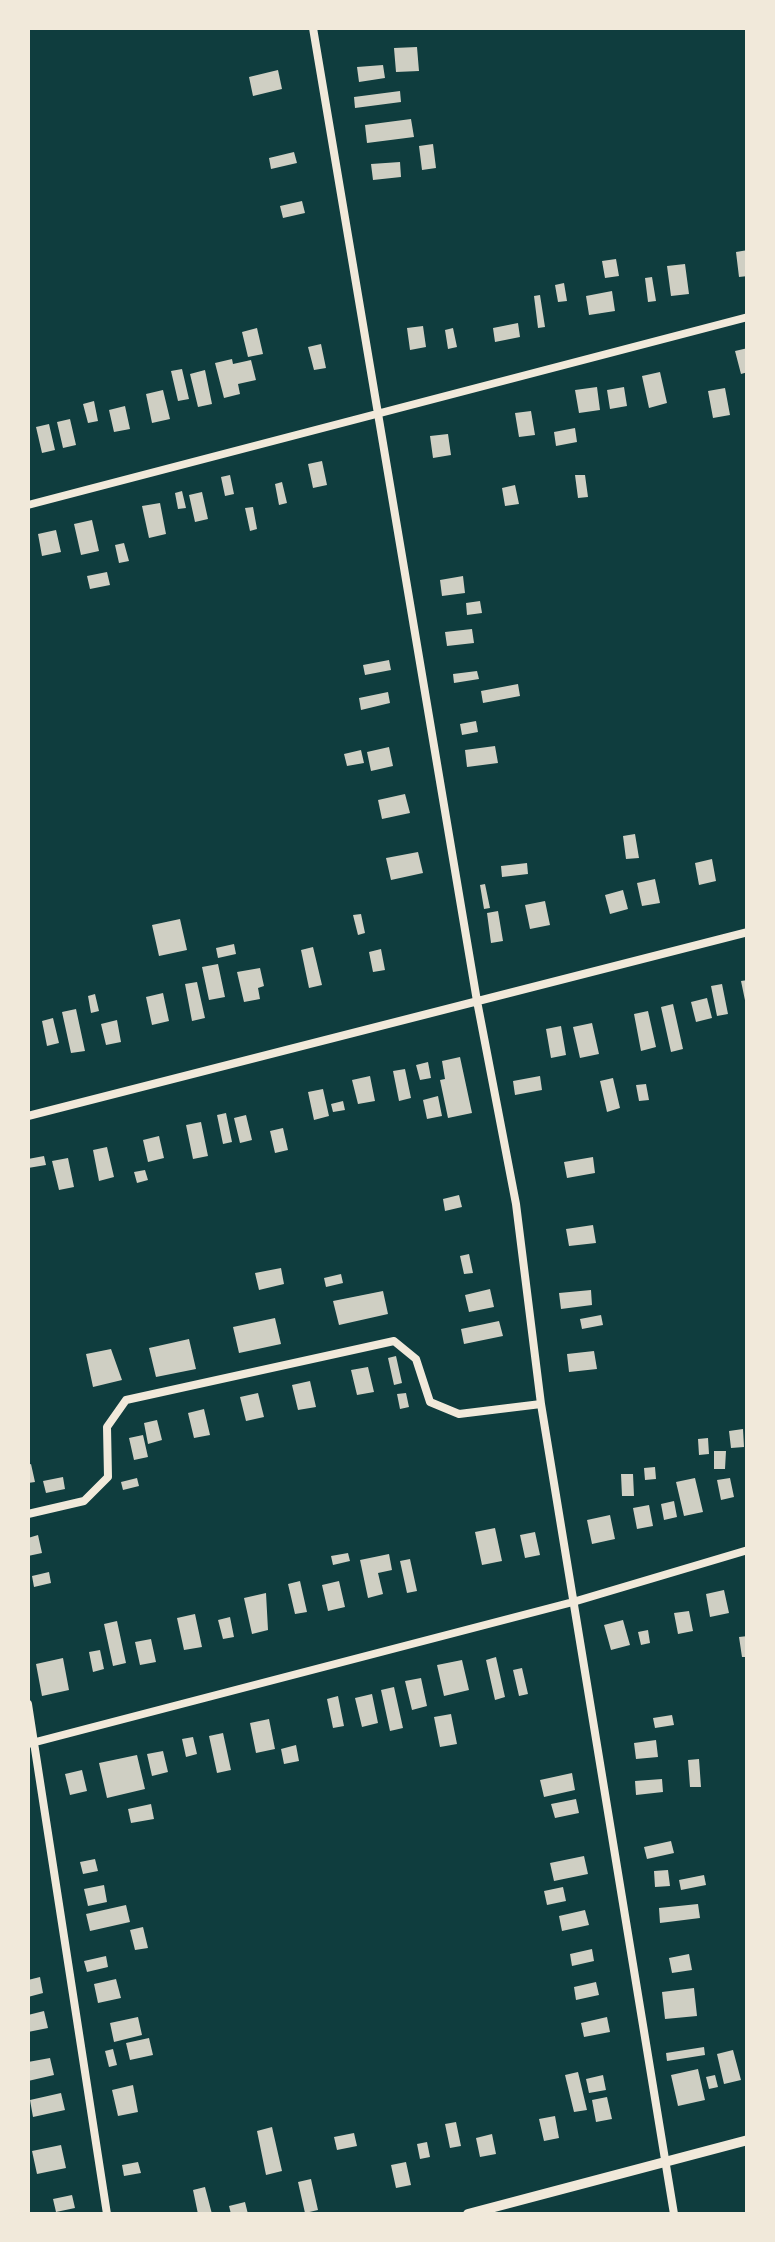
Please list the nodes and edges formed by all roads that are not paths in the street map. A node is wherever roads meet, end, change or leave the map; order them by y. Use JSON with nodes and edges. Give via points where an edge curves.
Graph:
{"nodes":[{"id":1,"x":313,"y":28,"type":"edge"},
{"id":2,"x":748,"y":317,"type":"edge"},
{"id":3,"x":377,"y":411,"type":"junction"},
{"id":4,"x":28,"y":504,"type":"edge"},
{"id":5,"x":748,"y":932,"type":"edge"},
{"id":6,"x":477,"y":1001,"type":"junction"},
{"id":7,"x":28,"y":1116,"type":"edge"},
{"id":8,"x":541,"y":1404,"type":"junction"},
{"id":9,"x":28,"y":1514,"type":"edge"},
{"id":10,"x":748,"y":1550,"type":"edge"},
{"id":11,"x":572,"y":1602,"type":"junction"},
{"id":12,"x":28,"y":1704,"type":"edge"},
{"id":13,"x":32,"y":1743,"type":"edge"},
{"id":14,"x":748,"y":2140,"type":"edge"},
{"id":15,"x":664,"y":2162,"type":"junction"},
{"id":16,"x":106,"y":2214,"type":"edge"},
{"id":17,"x":468,"y":2214,"type":"edge"},
{"id":18,"x":674,"y":2214,"type":"edge"}],
"edges":[{"from":1,"to":3,"type":"street"},
{"from":2,"to":3,"type":"street"},
{"from":3,"to":4,"type":"street"},
{"from":3,"to":6,"type":"street"},
{"from":5,"to":6,"type":"street"},
{"from":6,"to":7,"type":"street"},
{"from":6,"to":8,"type":"street","via":[[516,1204]]},
{"from":8,"to":9,"type":"street","via":[[459,1414],[430,1402],[416,1360],[394,1341],[126,1400],[107,1427],[108,1477],[84,1501]]},
{"from":8,"to":11,"type":"street"},
{"from":10,"to":11,"type":"street"},
{"from":11,"to":13,"type":"street"},
{"from":11,"to":15,"type":"street"},
{"from":12,"to":13,"type":"street"},
{"from":13,"to":16,"type":"street"},
{"from":14,"to":15,"type":"street"},
{"from":15,"to":17,"type":"street"},
{"from":15,"to":18,"type":"street"}]}
